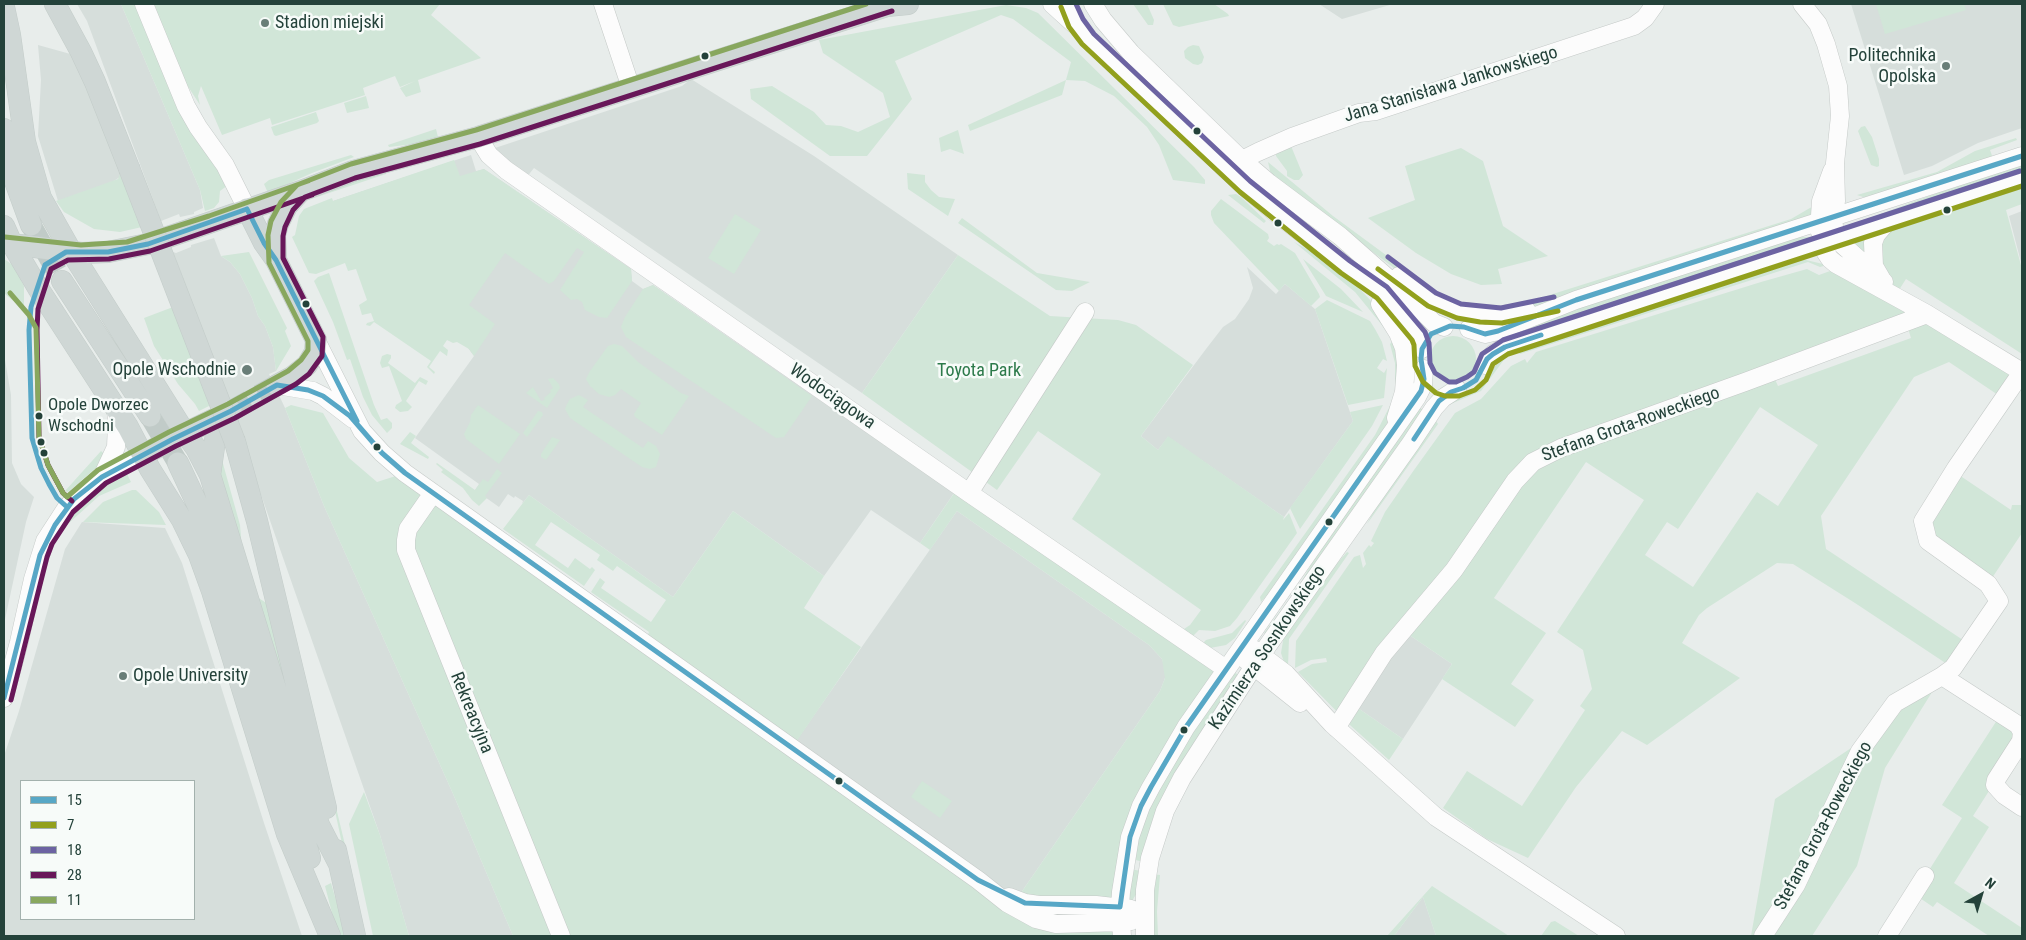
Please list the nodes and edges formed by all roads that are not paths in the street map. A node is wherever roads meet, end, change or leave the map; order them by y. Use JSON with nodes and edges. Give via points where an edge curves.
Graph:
{"nodes":[{"id":1,"x":55,"y":4,"type":"edge"},
{"id":2,"x":144,"y":4,"type":"edge"},
{"id":3,"x":604,"y":4,"type":"edge"},
{"id":4,"x":908,"y":4,"type":"edge"},
{"id":5,"x":1052,"y":4,"type":"edge"},
{"id":6,"x":1068,"y":4,"type":"edge"},
{"id":7,"x":1094,"y":4,"type":"edge"},
{"id":8,"x":1655,"y":4,"type":"edge"},
{"id":9,"x":1802,"y":4,"type":"edge"},
{"id":10,"x":888,"y":5,"type":"edge"},
{"id":11,"x":4,"y":7,"type":"edge"},
{"id":12,"x":1081,"y":31,"type":"junction"},
{"id":13,"x":630,"y":88,"type":"junction"},
{"id":14,"x":4,"y":129,"type":"edge"},
{"id":15,"x":478,"y":137,"type":"junction"},
{"id":16,"x":2022,"y":156,"type":"edge"},
{"id":17,"x":1242,"y":160,"type":"junction"},
{"id":18,"x":1835,"y":163,"type":"junction"},
{"id":19,"x":1230,"y":172,"type":"junction"},
{"id":20,"x":2022,"y":178,"type":"edge"},
{"id":21,"x":301,"y":191,"type":"junction"},
{"id":22,"x":1871,"y":203,"type":"junction"},
{"id":23,"x":247,"y":209,"type":"junction"},
{"id":24,"x":1826,"y":218,"type":"junction"},
{"id":25,"x":1887,"y":222,"type":"junction"},
{"id":26,"x":31,"y":225,"type":"tunnel mouth"},
{"id":27,"x":1340,"y":236,"type":"junction"},
{"id":28,"x":6,"y":238,"type":"edge"},
{"id":29,"x":1827,"y":241,"type":"junction"},
{"id":30,"x":69,"y":253,"type":"junction"},
{"id":31,"x":276,"y":260,"type":"junction"},
{"id":32,"x":1346,"y":267,"type":"junction"},
{"id":33,"x":62,"y":281,"type":"tunnel mouth"},
{"id":34,"x":1884,"y":282,"type":"junction"},
{"id":35,"x":38,"y":288,"type":"junction"},
{"id":36,"x":1576,"y":300,"type":"junction"},
{"id":37,"x":1908,"y":302,"type":"junction"},
{"id":38,"x":1085,"y":312,"type":"dead end"},
{"id":39,"x":1927,"y":314,"type":"junction"},
{"id":40,"x":1444,"y":327,"type":"junction"},
{"id":41,"x":1469,"y":329,"type":"junction"},
{"id":42,"x":316,"y":340,"type":"junction"},
{"id":43,"x":1422,"y":349,"type":"junction"},
{"id":44,"x":1485,"y":365,"type":"junction"},
{"id":45,"x":1424,"y":370,"type":"junction"},
{"id":46,"x":2022,"y":372,"type":"edge"},
{"id":47,"x":276,"y":385,"type":"joint"},
{"id":48,"x":1457,"y":389,"type":"junction"},
{"id":49,"x":116,"y":408,"type":"junction"},
{"id":50,"x":150,"y":416,"type":"tunnel mouth"},
{"id":51,"x":357,"y":422,"type":"junction"},
{"id":52,"x":185,"y":433,"type":"junction"},
{"id":53,"x":1380,"y":447,"type":"junction"},
{"id":54,"x":143,"y":455,"type":"junction"},
{"id":55,"x":178,"y":462,"type":"tunnel mouth"},
{"id":56,"x":210,"y":475,"type":"junction"},
{"id":57,"x":102,"y":476,"type":"junction"},
{"id":58,"x":433,"y":493,"type":"junction"},
{"id":59,"x":969,"y":493,"type":"junction"},
{"id":60,"x":1240,"y":648,"type":"junction"},
{"id":61,"x":1196,"y":649,"type":"junction"},
{"id":62,"x":1258,"y":661,"type":"junction"},
{"id":63,"x":1226,"y":669,"type":"junction"},
{"id":64,"x":1942,"y":676,"type":"junction"},
{"id":65,"x":4,"y":698,"type":"edge"},
{"id":66,"x":1334,"y":726,"type":"junction"},
{"id":67,"x":2022,"y":807,"type":"edge"},
{"id":68,"x":340,"y":864,"type":"junction"},
{"id":69,"x":1925,"y":876,"type":"dead end"},
{"id":70,"x":1144,"y":914,"type":"junction"},
{"id":71,"x":1121,"y":922,"type":"edge"},
{"id":72,"x":331,"y":936,"type":"edge"},
{"id":73,"x":355,"y":936,"type":"edge"},
{"id":74,"x":561,"y":936,"type":"edge"},
{"id":75,"x":1145,"y":936,"type":"edge"},
{"id":76,"x":1616,"y":936,"type":"edge"},
{"id":77,"x":1763,"y":936,"type":"edge"},
{"id":78,"x":1888,"y":936,"type":"edge"}],
"edges":[{"from":1,"to":68,"type":"main road","bridge":true,"via":[[88,67],[235,442]]},
{"from":2,"to":23,"type":"street","via":[[186,106],[225,165]]},
{"from":3,"to":13,"type":"street"},
{"from":4,"to":10,"type":"main road"},
{"from":5,"to":12,"type":"street"},
{"from":6,"to":12,"type":"street"},
{"from":7,"to":17,"type":"street","via":[[1142,65]]},
{"from":8,"to":17,"type":"street","name":"Jana Stanisława Jankowskiego","via":[[1634,26],[1376,111],[1360,113]]},
{"from":9,"to":18,"type":"street","via":[[1818,24],[1838,86],[1840,116]]},
{"from":10,"to":13,"type":"main road"},
{"from":11,"to":30,"type":"main road","via":[[32,169],[42,198]]},
{"from":12,"to":19,"type":"street"},
{"from":13,"to":15,"type":"main road"},
{"from":14,"to":26,"type":"main road","via":[[13,176]]},
{"from":15,"to":21,"type":"main road","via":[[361,169]]},
{"from":15,"to":59,"type":"street","name":"Wodociągowa","via":[[489,154],[506,170]]},
{"from":16,"to":22,"type":"street"},
{"from":17,"to":19,"type":"street"},
{"from":17,"to":27,"type":"street"},
{"from":18,"to":22,"type":"street","via":[[1846,192],[1853,198]]},
{"from":18,"to":24,"type":"street","via":[[1821,201]]},
{"from":19,"to":32,"type":"street","via":[[1277,214]]},
{"from":20,"to":25,"type":"street"},
{"from":21,"to":23,"type":"main road"},
{"from":21,"to":31,"type":"main road","via":[[287,206],[278,224]]},
{"from":22,"to":24,"type":"street"},
{"from":23,"to":30,"type":"main road","via":[[148,244],[108,252]]},
{"from":23,"to":31,"type":"main road"},
{"from":24,"to":29,"type":"street"},
{"from":24,"to":36,"type":"street"},
{"from":25,"to":29,"type":"street"},
{"from":25,"to":34,"type":"street","name":"Stefana Grota-Roweckiego","via":[[1876,236],[1872,252],[1874,266]]},
{"from":27,"to":36,"type":"street","via":[[1379,260],[1432,300],[1459,310],[1502,316]]},
{"from":27,"to":40,"type":"street","via":[[1422,313]]},
{"from":28,"to":30,"type":"main road"},
{"from":28,"to":35,"type":"main road"},
{"from":29,"to":34,"type":"street","name":"Stefana Grota-Roweckiego"},
{"from":29,"to":37,"type":"street","name":"Stefana Grota-Roweckiego","via":[[1830,259],[1836,264]]},
{"from":29,"to":44,"type":"street","via":[[1505,346]]},
{"from":30,"to":35,"type":"main road","via":[[45,265]]},
{"from":30,"to":52,"type":"main road"},
{"from":31,"to":42,"type":"main road"},
{"from":32,"to":43,"type":"street","via":[[1382,292],[1418,334]]},
{"from":32,"to":53,"type":"street","via":[[1386,313],[1404,348],[1406,382],[1402,399],[1397,416]]},
{"from":33,"to":50,"type":"main road"},
{"from":34,"to":37,"type":"street","name":"Stefana Grota-Roweckiego"},
{"from":35,"to":49,"type":"main road"},
{"from":36,"to":41,"type":"street","via":[[1498,331],[1485,334]]},
{"from":37,"to":39,"type":"street","name":"Stefana Grota-Roweckiego"},
{"from":38,"to":59,"type":"street"},
{"from":39,"to":46,"type":"street","name":"Stefana Grota-Roweckiego"},
{"from":39,"to":66,"type":"street","name":"Stefana Grota-Roweckiego","via":[[1561,448],[1533,462],[1515,481],[1454,570],[1384,653]]},
{"from":40,"to":41,"type":"street"},
{"from":40,"to":43,"type":"street","via":[[1432,334]]},
{"from":41,"to":44,"type":"street","via":[[1482,344]]},
{"from":42,"to":47,"type":"main road","via":[[315,352],[307,365]]},
{"from":42,"to":51,"type":"street"},
{"from":43,"to":45,"type":"street"},
{"from":44,"to":48,"type":"street","via":[[1476,380]]},
{"from":45,"to":48,"type":"street","via":[[1440,386]]},
{"from":45,"to":53,"type":"street","name":"Kazimierza Sosnkowskiego","via":[[1421,391]]},
{"from":46,"to":64,"type":"street","name":"Stefana Grota-Roweckiego","via":[[1923,521],[1928,540],[1988,584],[1999,601],[1952,668]]},
{"from":47,"to":51,"type":"street","via":[[323,396]]},
{"from":48,"to":62,"type":"street","name":"Kazimierza Sosnkowskiego","via":[[1434,408]]},
{"from":49,"to":54,"type":"main road"},
{"from":49,"to":57,"type":"street","via":[[116,447]]},
{"from":51,"to":58,"type":"street","via":[[382,453]]},
{"from":52,"to":54,"type":"main road"},
{"from":52,"to":56,"type":"main road"},
{"from":52,"to":56,"type":"main road","via":[[230,412],[215,440]]},
{"from":53,"to":60,"type":"street","name":"Kazimierza Sosnkowskiego"},
{"from":54,"to":57,"type":"street"},
{"from":54,"to":72,"type":"main road","via":[[182,520],[206,573],[287,834]]},
{"from":55,"to":72,"type":"main road","via":[[225,579]]},
{"from":56,"to":68,"type":"main road","via":[[308,794]]},
{"from":57,"to":65,"type":"street","via":[[67,508],[45,541]]},
{"from":58,"to":71,"type":"street","via":[[1018,910],[1043,922]]},
{"from":58,"to":74,"type":"street","name":"Rekreacyjna","via":[[408,529],[406,550]]},
{"from":59,"to":61,"type":"street","name":"Wodociągowa"},
{"from":60,"to":61,"type":"street"},
{"from":60,"to":62,"type":"street"},
{"from":60,"to":63,"type":"street","name":"Kazimierza Sosnkowskiego"},
{"from":61,"to":63,"type":"street","name":"Wodociągowa"},
{"from":62,"to":66,"type":"street","via":[[1286,674]]},
{"from":62,"to":70,"type":"street","name":"Kazimierza Sosnkowskiego","via":[[1197,752],[1165,811],[1150,858]]},
{"from":63,"to":71,"type":"street","name":"Kazimierza Sosnkowskiego","via":[[1186,727],[1141,806],[1130,836]]},
{"from":64,"to":67,"type":"street","via":[[2018,725],[2022,732],[2021,741],[1996,785]]},
{"from":64,"to":77,"type":"street","name":"Stefana Grota-Roweckiego","via":[[1895,703],[1860,751],[1796,885]]},
{"from":66,"to":76,"type":"street","via":[[1443,822]]},
{"from":68,"to":73,"type":"main road"},
{"from":69,"to":78,"type":"street"},
{"from":70,"to":71,"type":"street"},
{"from":70,"to":75,"type":"street","name":"Kazimierza Sosnkowskiego"}]}
